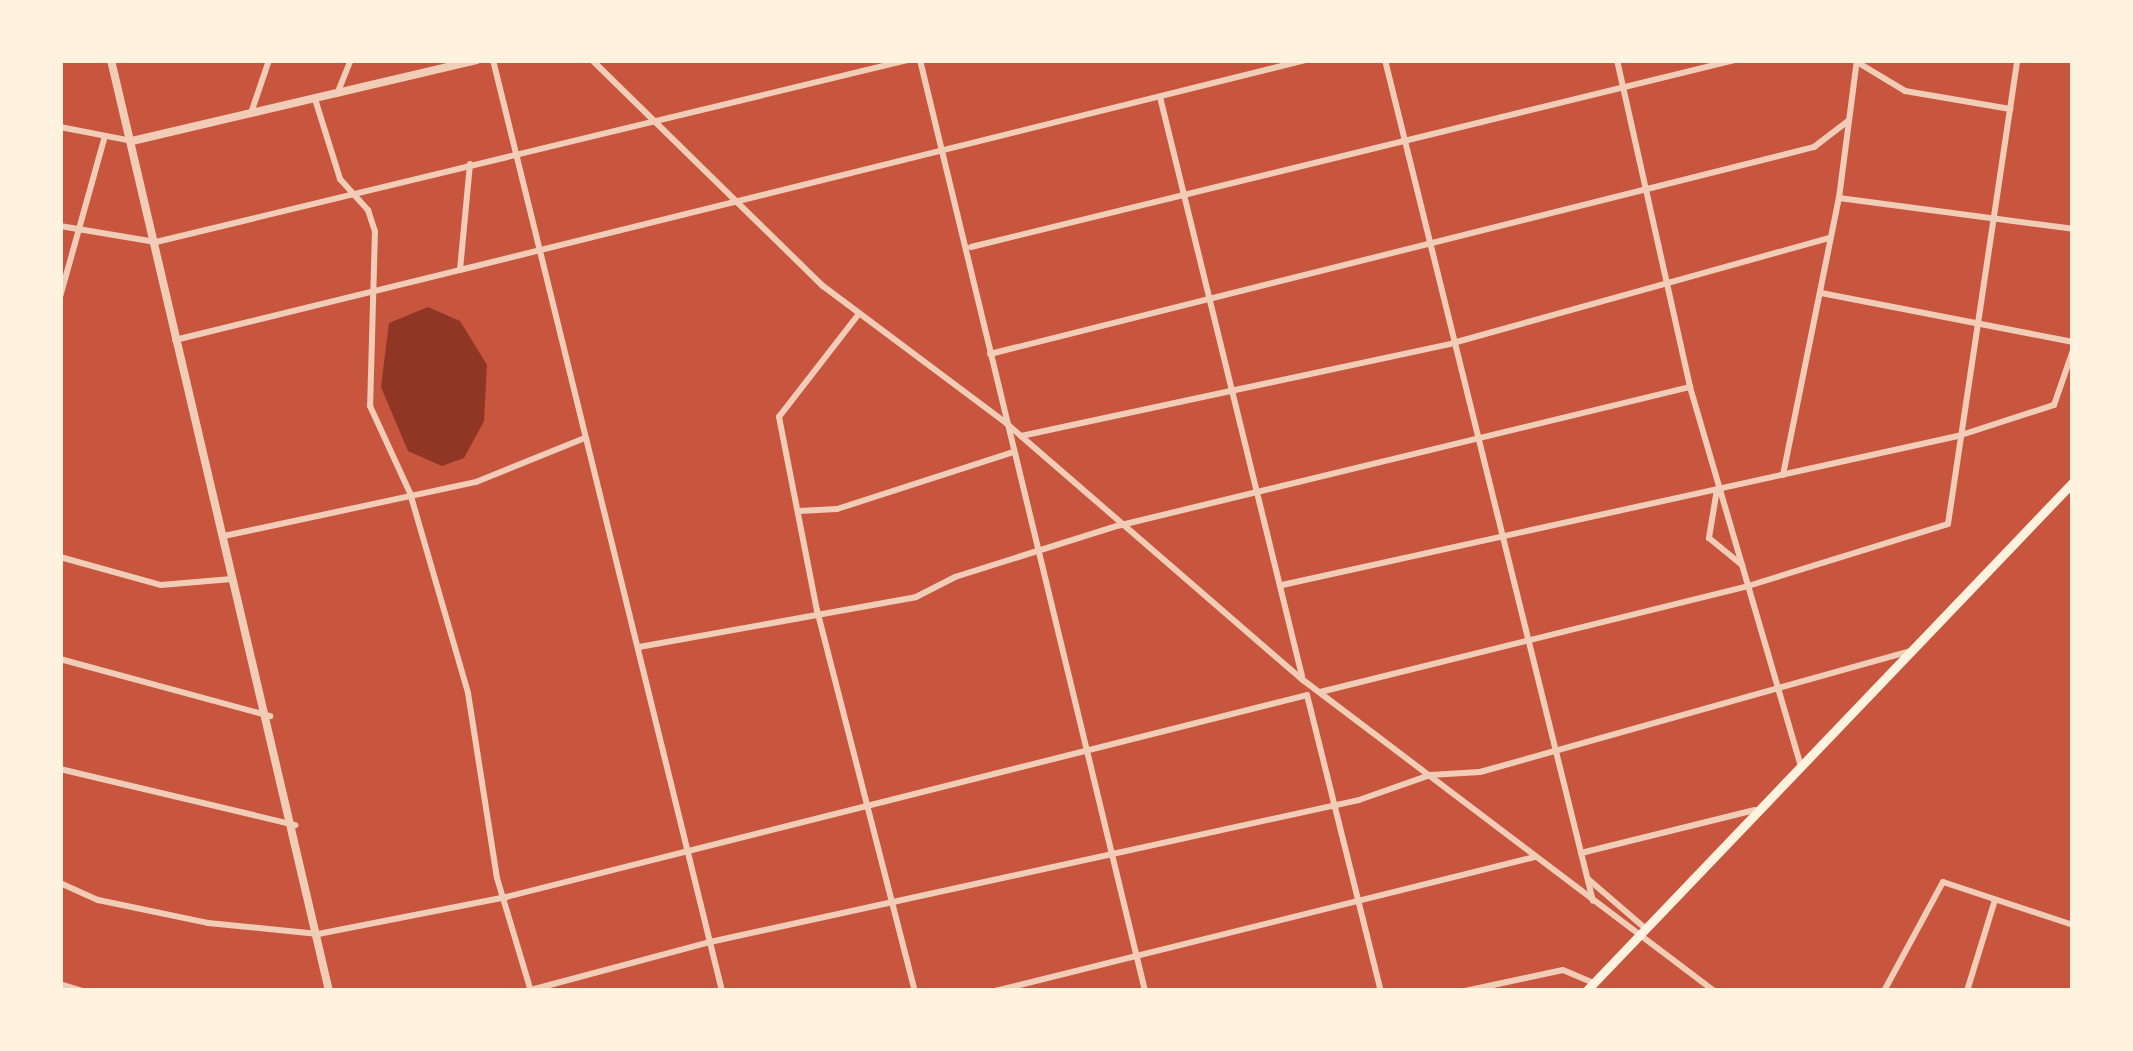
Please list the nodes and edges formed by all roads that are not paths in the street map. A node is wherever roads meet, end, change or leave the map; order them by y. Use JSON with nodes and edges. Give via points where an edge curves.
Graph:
{"nodes":[{"id":1,"x":111,"y":60,"type":"edge"},
{"id":2,"x":269,"y":60,"type":"edge"},
{"id":3,"x":351,"y":60,"type":"edge"},
{"id":4,"x":477,"y":60,"type":"edge"},
{"id":5,"x":493,"y":60,"type":"edge"},
{"id":6,"x":592,"y":60,"type":"edge"},
{"id":7,"x":908,"y":60,"type":"edge"},
{"id":8,"x":920,"y":60,"type":"edge"},
{"id":9,"x":1306,"y":60,"type":"edge"},
{"id":10,"x":1385,"y":60,"type":"edge"},
{"id":11,"x":1617,"y":60,"type":"edge"},
{"id":12,"x":1735,"y":60,"type":"edge"},
{"id":13,"x":2018,"y":60,"type":"edge"},
{"id":14,"x":1857,"y":61,"type":"edge"},
{"id":15,"x":1622,"y":85,"type":"junction"},
{"id":16,"x":337,"y":94,"type":"junction"},
{"id":17,"x":1160,"y":97,"type":"junction"},
{"id":18,"x":315,"y":99,"type":"junction"},
{"id":19,"x":2010,"y":109,"type":"junction"},
{"id":20,"x":251,"y":114,"type":"junction"},
{"id":21,"x":653,"y":120,"type":"junction"},
{"id":22,"x":1848,"y":121,"type":"junction"},
{"id":23,"x":60,"y":127,"type":"edge"},
{"id":24,"x":1406,"y":137,"type":"junction"},
{"id":25,"x":104,"y":139,"type":"junction"},
{"id":26,"x":132,"y":140,"type":"junction"},
{"id":27,"x":944,"y":150,"type":"junction"},
{"id":28,"x":517,"y":152,"type":"junction"},
{"id":29,"x":470,"y":164,"type":"junction"},
{"id":30,"x":1649,"y":186,"type":"junction"},
{"id":31,"x":356,"y":194,"type":"junction"},
{"id":32,"x":1187,"y":198,"type":"junction"},
{"id":33,"x":1839,"y":198,"type":"junction"},
{"id":34,"x":732,"y":200,"type":"junction"},
{"id":35,"x":1996,"y":220,"type":"junction"},
{"id":36,"x":60,"y":226,"type":"edge"},
{"id":37,"x":2073,"y":229,"type":"edge"},
{"id":38,"x":84,"y":232,"type":"junction"},
{"id":39,"x":1830,"y":238,"type":"junction"},
{"id":40,"x":1429,"y":240,"type":"junction"},
{"id":41,"x":156,"y":242,"type":"junction"},
{"id":42,"x":971,"y":247,"type":"junction"},
{"id":43,"x":537,"y":256,"type":"junction"},
{"id":44,"x":460,"y":270,"type":"junction"},
{"id":45,"x":1671,"y":288,"type":"junction"},
{"id":46,"x":373,"y":291,"type":"junction"},
{"id":47,"x":1821,"y":293,"type":"junction"},
{"id":48,"x":60,"y":297,"type":"edge"},
{"id":49,"x":1209,"y":298,"type":"junction"},
{"id":50,"x":859,"y":314,"type":"junction"},
{"id":51,"x":1979,"y":322,"type":"junction"},
{"id":52,"x":175,"y":340,"type":"junction"},
{"id":53,"x":1453,"y":344,"type":"junction"},
{"id":54,"x":2073,"y":346,"type":"edge"},
{"id":55,"x":990,"y":354,"type":"junction"},
{"id":56,"x":1690,"y":387,"type":"junction"},
{"id":57,"x":1236,"y":393,"type":"junction"},
{"id":58,"x":1006,"y":423,"type":"junction"},
{"id":59,"x":1021,"y":436,"type":"junction"},
{"id":60,"x":1958,"y":436,"type":"junction"},
{"id":61,"x":585,"y":437,"type":"junction"},
{"id":62,"x":1476,"y":441,"type":"junction"},
{"id":63,"x":1013,"y":452,"type":"junction"},
{"id":64,"x":1783,"y":475,"type":"junction"},
{"id":65,"x":2073,"y":482,"type":"edge"},
{"id":66,"x":1718,"y":485,"type":"junction"},
{"id":67,"x":410,"y":493,"type":"junction"},
{"id":68,"x":1262,"y":496,"type":"junction"},
{"id":69,"x":797,"y":511,"type":"junction"},
{"id":70,"x":1117,"y":526,"type":"junction"},
{"id":71,"x":224,"y":536,"type":"junction"},
{"id":72,"x":1502,"y":538,"type":"junction"},
{"id":73,"x":1038,"y":550,"type":"junction"},
{"id":74,"x":60,"y":557,"type":"edge"},
{"id":75,"x":1742,"y":565,"type":"junction"},
{"id":76,"x":236,"y":579,"type":"junction"},
{"id":77,"x":1282,"y":585,"type":"junction"},
{"id":78,"x":1748,"y":586,"type":"junction"},
{"id":79,"x":817,"y":610,"type":"junction"},
{"id":80,"x":1526,"y":640,"type":"junction"},
{"id":81,"x":639,"y":646,"type":"junction"},
{"id":82,"x":1915,"y":650,"type":"junction"},
{"id":83,"x":60,"y":659,"type":"edge"},
{"id":84,"x":1303,"y":680,"type":"junction"},
{"id":85,"x":1778,"y":688,"type":"junction"},
{"id":86,"x":1320,"y":692,"type":"junction"},
{"id":87,"x":1306,"y":695,"type":"junction"},
{"id":88,"x":269,"y":716,"type":"junction"},
{"id":89,"x":1554,"y":749,"type":"junction"},
{"id":90,"x":1086,"y":750,"type":"junction"},
{"id":91,"x":1800,"y":765,"type":"junction"},
{"id":92,"x":60,"y":769,"type":"edge"},
{"id":93,"x":1430,"y":775,"type":"junction"},
{"id":94,"x":869,"y":803,"type":"junction"},
{"id":95,"x":1334,"y":804,"type":"junction"},
{"id":96,"x":1758,"y":809,"type":"junction"},
{"id":97,"x":295,"y":825,"type":"junction"},
{"id":98,"x":684,"y":848,"type":"junction"},
{"id":99,"x":1580,"y":853,"type":"junction"},
{"id":100,"x":1111,"y":854,"type":"junction"},
{"id":101,"x":1535,"y":857,"type":"junction"},
{"id":102,"x":1586,"y":877,"type":"junction"},
{"id":103,"x":60,"y":883,"type":"edge"},
{"id":104,"x":506,"y":897,"type":"junction"},
{"id":105,"x":1358,"y":900,"type":"junction"},
{"id":106,"x":1995,"y":900,"type":"junction"},
{"id":107,"x":893,"y":903,"type":"junction"},
{"id":108,"x":1593,"y":903,"type":"junction"},
{"id":109,"x":2073,"y":926,"type":"edge"},
{"id":110,"x":1641,"y":932,"type":"junction"},
{"id":111,"x":318,"y":934,"type":"junction"},
{"id":112,"x":710,"y":942,"type":"junction"},
{"id":113,"x":1137,"y":956,"type":"junction"},
{"id":114,"x":60,"y":984,"type":"edge"},
{"id":115,"x":1590,"y":987,"type":"edge"},
{"id":116,"x":529,"y":990,"type":"edge"},
{"id":117,"x":83,"y":991,"type":"edge"},
{"id":118,"x":329,"y":991,"type":"edge"},
{"id":119,"x":722,"y":991,"type":"edge"},
{"id":120,"x":915,"y":991,"type":"edge"},
{"id":121,"x":995,"y":991,"type":"edge"},
{"id":122,"x":1145,"y":991,"type":"edge"},
{"id":123,"x":1381,"y":991,"type":"edge"},
{"id":124,"x":1465,"y":991,"type":"edge"},
{"id":125,"x":1714,"y":991,"type":"edge"},
{"id":126,"x":1884,"y":991,"type":"edge"},
{"id":127,"x":1967,"y":991,"type":"edge"}],
"edges":[{"from":1,"to":26,"type":"street"},
{"from":2,"to":20,"type":"street"},
{"from":3,"to":16,"type":"street"},
{"from":4,"to":16,"type":"street"},
{"from":5,"to":28,"type":"street"},
{"from":6,"to":21,"type":"street"},
{"from":7,"to":21,"type":"street"},
{"from":8,"to":27,"type":"street"},
{"from":9,"to":17,"type":"street"},
{"from":10,"to":24,"type":"street"},
{"from":11,"to":15,"type":"street"},
{"from":12,"to":15,"type":"street"},
{"from":13,"to":19,"type":"street"},
{"from":14,"to":19,"type":"street","via":[[1905,91]]},
{"from":14,"to":22,"type":"street"},
{"from":15,"to":24,"type":"street"},
{"from":15,"to":30,"type":"street"},
{"from":16,"to":18,"type":"street"},
{"from":17,"to":27,"type":"street"},
{"from":17,"to":32,"type":"street"},
{"from":18,"to":20,"type":"street"},
{"from":18,"to":31,"type":"street","via":[[334,164]]},
{"from":19,"to":35,"type":"street"},
{"from":20,"to":26,"type":"street"},
{"from":21,"to":28,"type":"street"},
{"from":21,"to":34,"type":"street"},
{"from":22,"to":30,"type":"street","via":[[1814,147]]},
{"from":22,"to":33,"type":"street"},
{"from":23,"to":25,"type":"street"},
{"from":24,"to":32,"type":"street"},
{"from":24,"to":40,"type":"street"},
{"from":25,"to":26,"type":"street"},
{"from":25,"to":38,"type":"street"},
{"from":26,"to":41,"type":"street"},
{"from":27,"to":34,"type":"street"},
{"from":27,"to":42,"type":"street"},
{"from":28,"to":29,"type":"street"},
{"from":28,"to":43,"type":"street"},
{"from":29,"to":31,"type":"street"},
{"from":29,"to":44,"type":"street"},
{"from":30,"to":40,"type":"street"},
{"from":30,"to":45,"type":"street"},
{"from":31,"to":41,"type":"street"},
{"from":31,"to":46,"type":"street","via":[[375,231]]},
{"from":32,"to":42,"type":"street"},
{"from":32,"to":49,"type":"street"},
{"from":33,"to":35,"type":"street"},
{"from":33,"to":39,"type":"street"},
{"from":34,"to":43,"type":"street"},
{"from":34,"to":50,"type":"street"},
{"from":35,"to":37,"type":"street"},
{"from":35,"to":51,"type":"street"},
{"from":36,"to":38,"type":"street"},
{"from":38,"to":41,"type":"street"},
{"from":38,"to":48,"type":"street"},
{"from":39,"to":45,"type":"street"},
{"from":39,"to":47,"type":"street"},
{"from":40,"to":49,"type":"street"},
{"from":40,"to":53,"type":"street"},
{"from":41,"to":52,"type":"street"},
{"from":42,"to":55,"type":"street"},
{"from":43,"to":44,"type":"street"},
{"from":43,"to":61,"type":"street"},
{"from":44,"to":46,"type":"street"},
{"from":45,"to":53,"type":"street"},
{"from":45,"to":56,"type":"street"},
{"from":46,"to":52,"type":"street"},
{"from":46,"to":67,"type":"street","via":[[370,406]]},
{"from":47,"to":51,"type":"street"},
{"from":47,"to":64,"type":"street"},
{"from":49,"to":55,"type":"street"},
{"from":49,"to":57,"type":"street"},
{"from":50,"to":58,"type":"street"},
{"from":50,"to":69,"type":"street","via":[[804,390],[781,407]]},
{"from":51,"to":54,"type":"street"},
{"from":51,"to":60,"type":"street"},
{"from":52,"to":71,"type":"street"},
{"from":53,"to":57,"type":"street"},
{"from":53,"to":62,"type":"street"},
{"from":54,"to":60,"type":"street","via":[[2054,405]]},
{"from":55,"to":58,"type":"street"},
{"from":56,"to":62,"type":"street"},
{"from":56,"to":66,"type":"street"},
{"from":57,"to":59,"type":"street"},
{"from":57,"to":68,"type":"street"},
{"from":58,"to":59,"type":"street"},
{"from":58,"to":63,"type":"street"},
{"from":59,"to":70,"type":"street"},
{"from":60,"to":64,"type":"street"},
{"from":60,"to":78,"type":"street","via":[[1948,524]]},
{"from":61,"to":67,"type":"street","via":[[519,469]]},
{"from":61,"to":81,"type":"street"},
{"from":62,"to":68,"type":"street"},
{"from":62,"to":72,"type":"street"},
{"from":63,"to":69,"type":"street","via":[[837,509]]},
{"from":63,"to":73,"type":"street"},
{"from":64,"to":66,"type":"street"},
{"from":65,"to":82,"type":"highway"},
{"from":66,"to":72,"type":"street"},
{"from":66,"to":75,"type":"street"},
{"from":66,"to":75,"type":"street","via":[[1709,538]]},
{"from":67,"to":71,"type":"street"},
{"from":67,"to":104,"type":"street","via":[[468,693]]},
{"from":68,"to":70,"type":"street"},
{"from":68,"to":77,"type":"street"},
{"from":69,"to":79,"type":"street"},
{"from":70,"to":73,"type":"street"},
{"from":70,"to":84,"type":"street"},
{"from":71,"to":76,"type":"street"},
{"from":72,"to":77,"type":"street"},
{"from":72,"to":80,"type":"street"},
{"from":73,"to":79,"type":"street","via":[[916,597]]},
{"from":73,"to":90,"type":"street"},
{"from":74,"to":76,"type":"street","via":[[161,585]]},
{"from":75,"to":78,"type":"street"},
{"from":76,"to":88,"type":"street"},
{"from":77,"to":84,"type":"street"},
{"from":78,"to":80,"type":"street"},
{"from":78,"to":85,"type":"street"},
{"from":79,"to":81,"type":"street"},
{"from":79,"to":94,"type":"street"},
{"from":80,"to":86,"type":"street"},
{"from":80,"to":89,"type":"street"},
{"from":81,"to":98,"type":"street"},
{"from":82,"to":85,"type":"street"},
{"from":82,"to":91,"type":"highway"},
{"from":83,"to":88,"type":"street"},
{"from":84,"to":86,"type":"street"},
{"from":84,"to":87,"type":"street"},
{"from":85,"to":89,"type":"street"},
{"from":85,"to":91,"type":"street"},
{"from":86,"to":93,"type":"street"},
{"from":87,"to":90,"type":"street"},
{"from":87,"to":95,"type":"street"},
{"from":88,"to":97,"type":"street"},
{"from":89,"to":93,"type":"street","via":[[1480,772]]},
{"from":89,"to":99,"type":"street"},
{"from":90,"to":94,"type":"street"},
{"from":90,"to":100,"type":"street"},
{"from":91,"to":96,"type":"highway"},
{"from":92,"to":97,"type":"street"},
{"from":93,"to":95,"type":"street"},
{"from":93,"to":101,"type":"street"},
{"from":94,"to":98,"type":"street"},
{"from":94,"to":107,"type":"street"},
{"from":95,"to":100,"type":"street"},
{"from":95,"to":105,"type":"street"},
{"from":96,"to":99,"type":"street"},
{"from":96,"to":110,"type":"highway"},
{"from":97,"to":111,"type":"street"},
{"from":98,"to":104,"type":"street"},
{"from":98,"to":112,"type":"street"},
{"from":99,"to":102,"type":"street"},
{"from":100,"to":107,"type":"street"},
{"from":100,"to":113,"type":"street"},
{"from":101,"to":105,"type":"street"},
{"from":101,"to":108,"type":"street"},
{"from":102,"to":108,"type":"street"},
{"from":102,"to":110,"type":"street"},
{"from":103,"to":111,"type":"street","via":[[98,900],[208,923]]},
{"from":104,"to":111,"type":"street"},
{"from":104,"to":116,"type":"street"},
{"from":105,"to":113,"type":"street"},
{"from":105,"to":123,"type":"street"},
{"from":106,"to":109,"type":"street"},
{"from":106,"to":126,"type":"street","via":[[1937,885]]},
{"from":106,"to":127,"type":"street"},
{"from":107,"to":112,"type":"street"},
{"from":107,"to":120,"type":"street"},
{"from":108,"to":110,"type":"street"},
{"from":110,"to":115,"type":"highway"},
{"from":110,"to":125,"type":"street"},
{"from":111,"to":118,"type":"street"},
{"from":112,"to":116,"type":"street"},
{"from":112,"to":119,"type":"street"},
{"from":113,"to":121,"type":"street"},
{"from":113,"to":122,"type":"street"},
{"from":114,"to":117,"type":"street"},
{"from":115,"to":124,"type":"street","via":[[1563,970]]}]}
